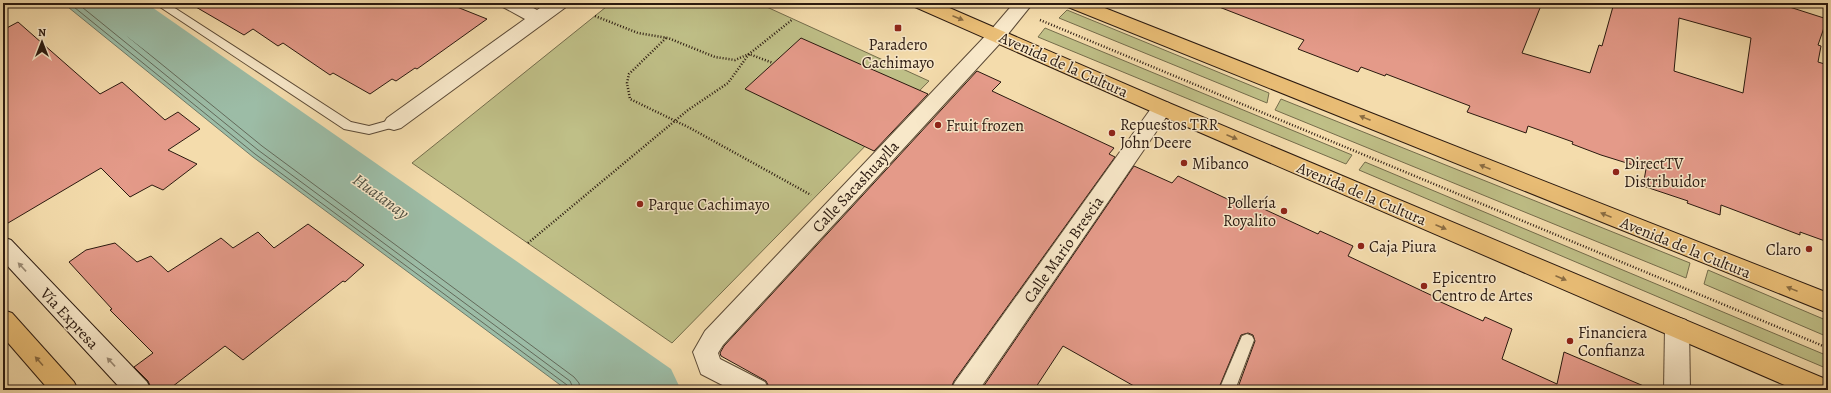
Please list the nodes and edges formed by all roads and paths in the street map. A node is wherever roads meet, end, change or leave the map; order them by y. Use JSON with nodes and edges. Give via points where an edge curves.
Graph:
{"nodes":[{"id":1,"x":159,"y":3,"type":"edge"},
{"id":2,"x":510,"y":3,"type":"edge"},
{"id":3,"x":559,"y":3,"type":"edge"},
{"id":4,"x":922,"y":3,"type":"edge"},
{"id":5,"x":1075,"y":3,"type":"edge"},
{"id":6,"x":1020,"y":7,"type":"edge"},
{"id":7,"x":596,"y":16,"type":"dead end"},
{"id":8,"x":538,"y":18,"type":"junction"},
{"id":9,"x":793,"y":19,"type":"dead end"},
{"id":10,"x":997,"y":35,"type":"junction"},
{"id":11,"x":666,"y":38,"type":"junction"},
{"id":12,"x":749,"y":54,"type":"junction"},
{"id":13,"x":773,"y":63,"type":"dead end"},
{"id":14,"x":1162,"y":108,"type":"junction"},
{"id":15,"x":675,"y":120,"type":"junction"},
{"id":16,"x":394,"y":123,"type":"joint"},
{"id":17,"x":816,"y":197,"type":"dead end"},
{"id":18,"x":528,"y":243,"type":"dead end"},
{"id":19,"x":3,"y":246,"type":"edge"},
{"id":20,"x":1828,"y":303,"type":"edge"},
{"id":21,"x":3,"y":320,"type":"edge"},
{"id":22,"x":1677,"y":327,"type":"junction"},
{"id":23,"x":1247,"y":340,"type":"dead end"},
{"id":24,"x":1828,"y":348,"type":"edge"},
{"id":25,"x":65,"y":390,"type":"edge"},
{"id":26,"x":138,"y":390,"type":"edge"},
{"id":27,"x":756,"y":390,"type":"edge"},
{"id":28,"x":964,"y":390,"type":"edge"},
{"id":29,"x":1226,"y":390,"type":"edge"},
{"id":30,"x":1676,"y":390,"type":"edge"},
{"id":31,"x":1824,"y":390,"type":"edge"}],
"edges":[{"from":1,"to":16,"type":"lane","via":[[348,126],[369,130]]},
{"from":2,"to":8,"type":"street"},
{"from":3,"to":8,"type":"street"},
{"from":4,"to":10,"type":"main road","name":"Avenida de la Cultura","one_way":true},
{"from":20,"to":5,"type":"main road","name":"Avenida de la Cultura","one_way":true},
{"from":6,"to":10,"type":"street","name":"Calle Sacashuaylla"},
{"from":6,"to":24,"type":"path"},
{"from":7,"to":11,"type":"path","via":[[638,33]]},
{"from":8,"to":16,"type":"street"},
{"from":9,"to":12,"type":"path"},
{"from":10,"to":14,"type":"main road","name":"Avenida de la Cultura"},
{"from":10,"to":27,"type":"street","name":"Calle Sacashuaylla","via":[[714,338],[706,352],[710,366]]},
{"from":11,"to":12,"type":"path","via":[[715,57],[735,60]]},
{"from":11,"to":15,"type":"path","via":[[629,74],[626,86],[630,99]]},
{"from":12,"to":13,"type":"path"},
{"from":12,"to":15,"type":"path","via":[[728,84]]},
{"from":14,"to":22,"type":"main road","name":"Avenida de la Cultura","one_way":true},
{"from":14,"to":28,"type":"street","name":"Calle Mario Brescia"},
{"from":15,"to":17,"type":"path"},
{"from":15,"to":18,"type":"path"},
{"from":26,"to":19,"type":"street","name":"Vía Expresa","one_way":true},
{"from":25,"to":21,"type":"main road","one_way":true},
{"from":22,"to":30,"type":"street"},
{"from":22,"to":31,"type":"main road","name":"Avenida de la Cultura"},
{"from":23,"to":29,"type":"lane"}]}
